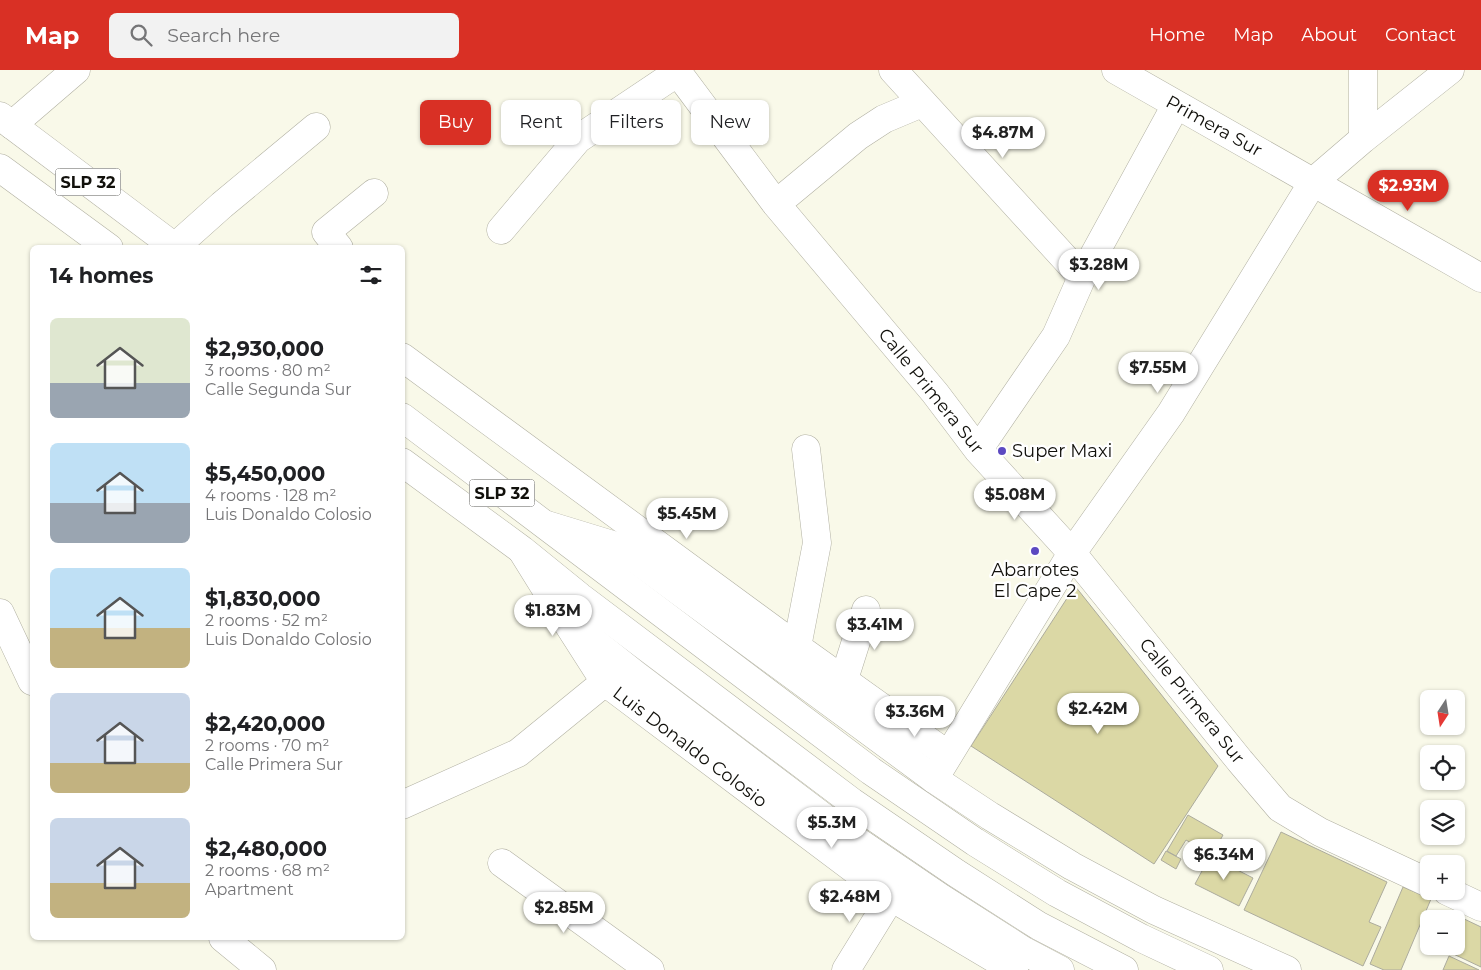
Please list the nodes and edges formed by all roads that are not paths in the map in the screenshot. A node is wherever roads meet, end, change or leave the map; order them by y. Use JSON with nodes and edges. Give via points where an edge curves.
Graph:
{"nodes":[{"id":1,"x":76,"y":70,"type":"edge"},
{"id":2,"x":892,"y":70,"type":"edge"},
{"id":3,"x":1116,"y":70,"type":"edge"},
{"id":4,"x":1363,"y":70,"type":"edge"},
{"id":5,"x":1450,"y":70,"type":"edge"},
{"id":6,"x":677,"y":71,"type":"edge"},
{"id":7,"x":922,"y":102,"type":"junction"},
{"id":8,"x":1176,"y":105,"type":"junction"},
{"id":9,"x":6,"y":121,"type":"edge"},
{"id":10,"x":316,"y":127,"type":"dead end"},
{"id":11,"x":1363,"y":139,"type":"junction"},
{"id":12,"x":0,"y":168,"type":"edge"},
{"id":13,"x":1313,"y":182,"type":"junction"},
{"id":14,"x":374,"y":193,"type":"dead end"},
{"id":15,"x":776,"y":204,"type":"junction"},
{"id":16,"x":501,"y":230,"type":"dead end"},
{"id":17,"x":105,"y":245,"type":"edge"},
{"id":18,"x":172,"y":245,"type":"edge"},
{"id":19,"x":177,"y":245,"type":"edge"},
{"id":20,"x":337,"y":245,"type":"edge"},
{"id":21,"x":1082,"y":277,"type":"junction"},
{"id":22,"x":1481,"y":278,"type":"edge"},
{"id":23,"x":405,"y":359,"type":"edge"},
{"id":24,"x":405,"y":419,"type":"edge"},
{"id":25,"x":806,"y":449,"type":"dead end"},
{"id":26,"x":978,"y":450,"type":"junction"},
{"id":27,"x":405,"y":464,"type":"edge"},
{"id":28,"x":544,"y":524,"type":"junction"},
{"id":29,"x":1072,"y":553,"type":"junction"},
{"id":30,"x":572,"y":608,"type":"junction"},
{"id":31,"x":866,"y":610,"type":"dead end"},
{"id":32,"x":0,"y":613,"type":"edge"},
{"id":33,"x":797,"y":647,"type":"junction"},
{"id":34,"x":30,"y":677,"type":"edge"},
{"id":35,"x":844,"y":679,"type":"junction"},
{"id":36,"x":605,"y":682,"type":"junction"},
{"id":37,"x":948,"y":755,"type":"junction"},
{"id":38,"x":934,"y":779,"type":"junction"},
{"id":39,"x":405,"y":804,"type":"edge"},
{"id":40,"x":502,"y":864,"type":"dead end"},
{"id":41,"x":1420,"y":879,"type":"edge"},
{"id":42,"x":891,"y":897,"type":"junction"},
{"id":43,"x":1465,"y":899,"type":"edge"},
{"id":44,"x":1481,"y":907,"type":"edge"},
{"id":45,"x":225,"y":940,"type":"edge"},
{"id":46,"x":262,"y":970,"type":"edge"},
{"id":47,"x":650,"y":970,"type":"edge"},
{"id":48,"x":846,"y":970,"type":"edge"},
{"id":49,"x":1014,"y":970,"type":"edge"},
{"id":50,"x":1060,"y":970,"type":"edge"},
{"id":51,"x":1124,"y":970,"type":"edge"},
{"id":52,"x":1209,"y":970,"type":"edge"},
{"id":53,"x":1287,"y":970,"type":"edge"}],
"edges":[{"from":1,"to":9,"type":"main road"},
{"from":2,"to":7,"type":"main road"},
{"from":3,"to":8,"type":"main road","name":"Primera Sur"},
{"from":4,"to":11,"type":"main road"},
{"from":5,"to":11,"type":"main road"},
{"from":6,"to":15,"type":"main road","name":"Calle Primera Sur"},
{"from":6,"to":16,"type":"main road","via":[[578,139]]},
{"from":7,"to":15,"type":"main road","via":[[884,119],[858,136]]},
{"from":7,"to":21,"type":"main road"},
{"from":8,"to":13,"type":"main road","name":"Primera Sur"},
{"from":8,"to":21,"type":"main road"},
{"from":9,"to":18,"type":"main road","number":"SLP 32"},
{"from":10,"to":19,"type":"main road"},
{"from":11,"to":13,"type":"main road"},
{"from":12,"to":17,"type":"main road","number":"SLP 32"},
{"from":13,"to":22,"type":"main road","name":"Primera Sur"},
{"from":13,"to":29,"type":"main road","via":[[1171,413]]},
{"from":14,"to":20,"type":"main road","via":[[326,232]]},
{"from":15,"to":26,"type":"main road","name":"Calle Primera Sur"},
{"from":21,"to":26,"type":"main road","via":[[1056,336]]},
{"from":23,"to":33,"type":"main road"},
{"from":24,"to":28,"type":"main road","number":"SLP 32"},
{"from":25,"to":33,"type":"main road","via":[[817,543]]},
{"from":26,"to":29,"type":"main road","name":"Calle Primera Sur"},
{"from":27,"to":30,"type":"main road","number":"SLP 32","via":[[522,550]]},
{"from":28,"to":38,"type":"main road","via":[[619,547]]},
{"from":28,"to":52,"type":"main road","number":"SLP 32","via":[[863,765],[974,842],[1057,893]]},
{"from":29,"to":37,"type":"main road"},
{"from":29,"to":41,"type":"main road","name":"Calle Primera Sur","via":[[1280,808],[1320,832]]},
{"from":30,"to":36,"type":"main road","name":"Luis Donaldo Colosio"},
{"from":30,"to":50,"type":"main road","via":[[637,676],[835,826],[940,898]]},
{"from":30,"to":51,"type":"main road","number":"SLP 32","via":[[956,873],[1039,926]]},
{"from":31,"to":35,"type":"main road"},
{"from":32,"to":34,"type":"main road"},
{"from":33,"to":35,"type":"main road"},
{"from":35,"to":37,"type":"main road"},
{"from":36,"to":39,"type":"main road","via":[[518,753]]},
{"from":36,"to":42,"type":"main road","name":"Luis Donaldo Colosio"},
{"from":37,"to":38,"type":"main road"},
{"from":38,"to":53,"type":"main road","via":[[1072,866],[1154,910]]},
{"from":40,"to":47,"type":"main road"},
{"from":42,"to":48,"type":"main road"},
{"from":42,"to":49,"type":"main road","name":"Luis Donaldo Colosio"},
{"from":43,"to":44,"type":"main road"},
{"from":45,"to":46,"type":"main road"}]}
